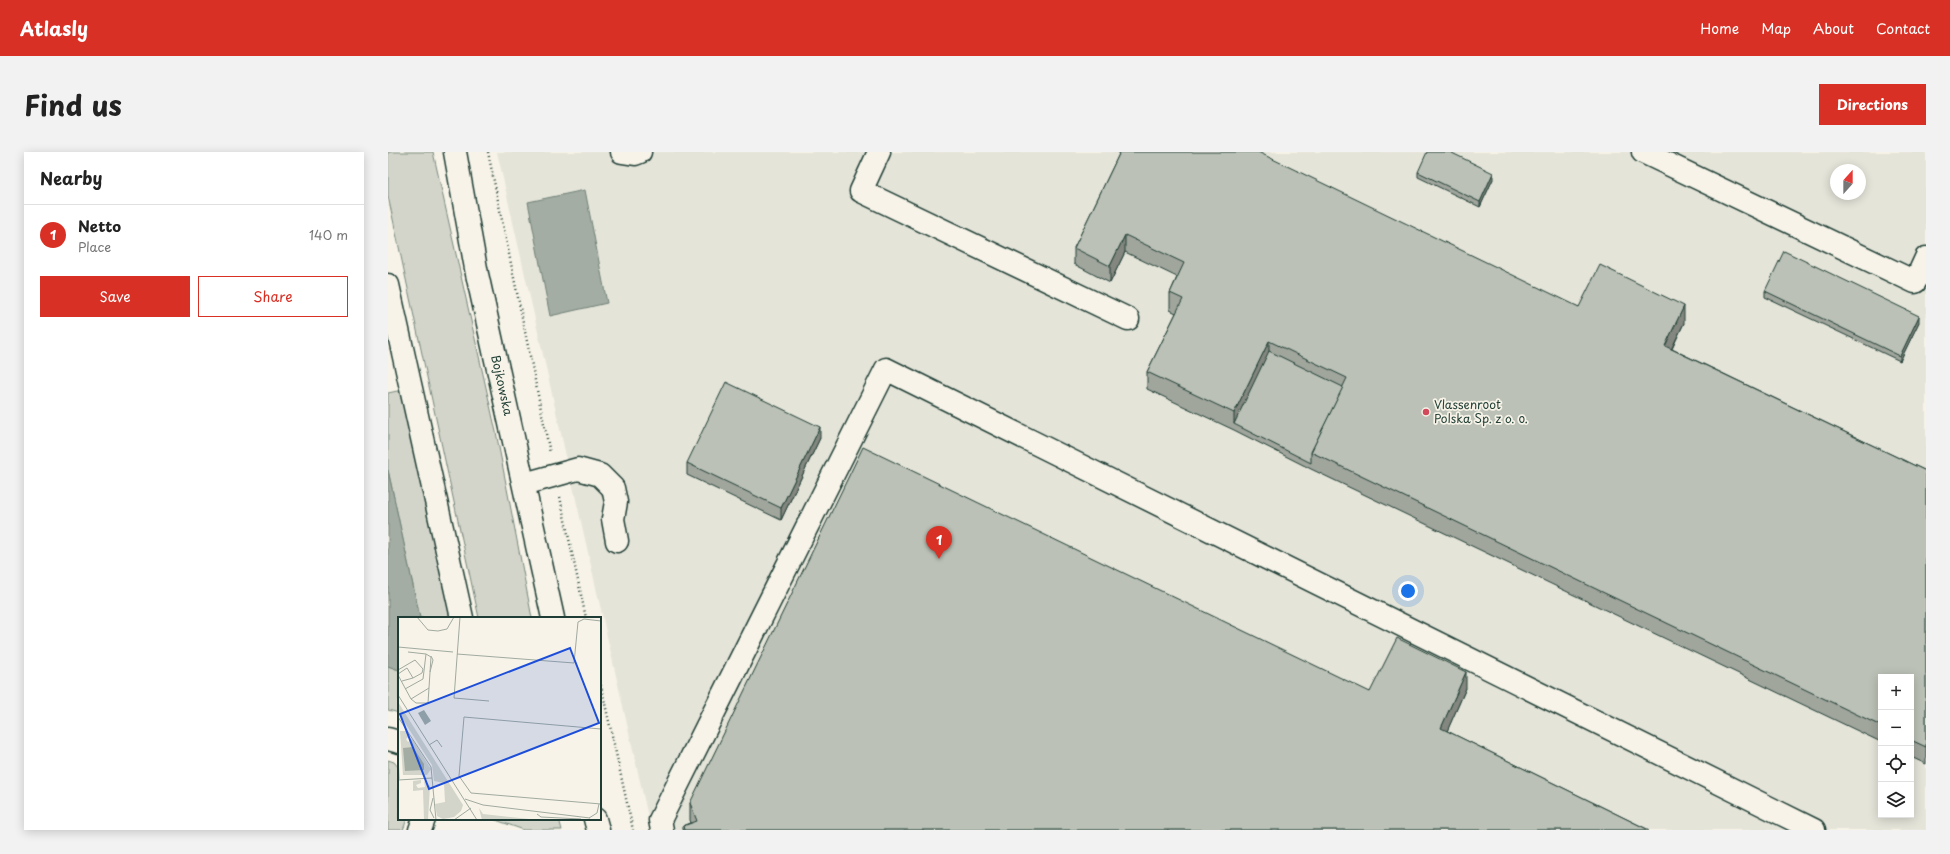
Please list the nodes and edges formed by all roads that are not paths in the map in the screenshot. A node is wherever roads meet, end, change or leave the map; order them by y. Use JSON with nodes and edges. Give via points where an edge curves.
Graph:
{"nodes":[{"id":1,"x":455,"y":152,"type":"edge"},
{"id":2,"x":622,"y":152,"type":"edge"},
{"id":3,"x":640,"y":152,"type":"edge"},
{"id":4,"x":879,"y":152,"type":"edge"},
{"id":5,"x":1643,"y":152,"type":"edge"},
{"id":6,"x":1926,"y":258,"type":"edge"},
{"id":7,"x":388,"y":290,"type":"edge"},
{"id":8,"x":1128,"y":319,"type":"dead end"},
{"id":9,"x":524,"y":484,"type":"junction"},
{"id":10,"x":617,"y":541,"type":"dead end"},
{"id":11,"x":462,"y":617,"type":"edge"},
{"id":12,"x":553,"y":617,"type":"edge"},
{"id":13,"x":388,"y":738,"type":"edge"},
{"id":14,"x":398,"y":742,"type":"edge"},
{"id":15,"x":424,"y":820,"type":"edge"},
{"id":16,"x":596,"y":820,"type":"edge"},
{"id":17,"x":420,"y":830,"type":"edge"},
{"id":18,"x":598,"y":830,"type":"edge"},
{"id":19,"x":662,"y":830,"type":"edge"},
{"id":20,"x":1814,"y":830,"type":"edge"}],
"edges":[{"from":1,"to":9,"type":"street","name":"Bojkowska","via":[[477,274]]},
{"from":2,"to":3,"type":"street"},
{"from":4,"to":8,"type":"street","via":[[861,191]]},
{"from":5,"to":6,"type":"street","via":[[1915,282]]},
{"from":7,"to":11,"type":"street"},
{"from":9,"to":10,"type":"street","via":[[578,469],[600,475],[613,488],[616,502],[613,519]]},
{"from":9,"to":12,"type":"street","name":"Bojkowska"},
{"from":13,"to":14,"type":"street"},
{"from":15,"to":17,"type":"street"},
{"from":16,"to":18,"type":"street"},
{"from":19,"to":20,"type":"street","via":[[660,820],[682,760],[886,369]]}]}
